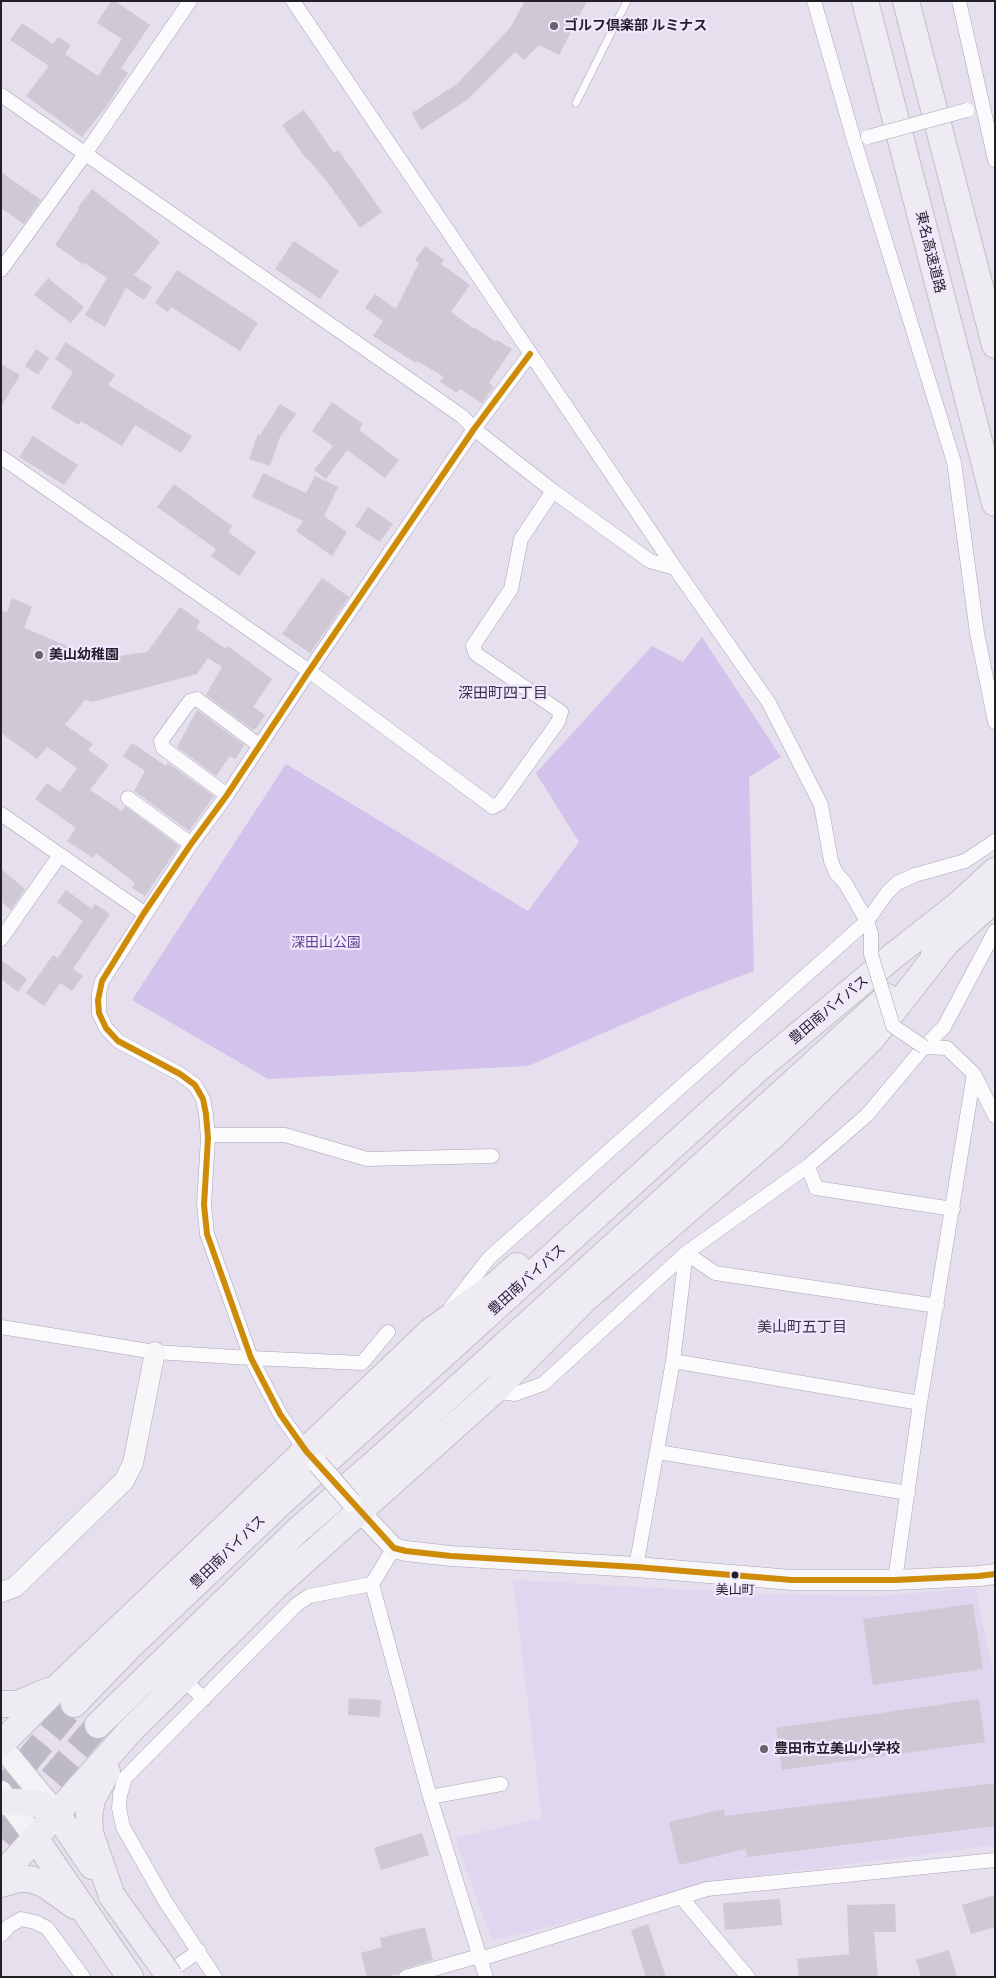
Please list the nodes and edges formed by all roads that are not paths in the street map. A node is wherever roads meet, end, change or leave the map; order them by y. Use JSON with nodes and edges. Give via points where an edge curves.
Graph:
{"nodes":[{"id":1,"x":190,"y":1,"type":"edge"},
{"id":2,"x":293,"y":1,"type":"edge"},
{"id":3,"x":626,"y":1,"type":"edge"},
{"id":4,"x":814,"y":1,"type":"edge"},
{"id":5,"x":865,"y":1,"type":"edge"},
{"id":6,"x":906,"y":1,"type":"edge"},
{"id":7,"x":960,"y":1,"type":"edge"},
{"id":8,"x":1,"y":95,"type":"edge"},
{"id":9,"x":576,"y":103,"type":"dead end"},
{"id":10,"x":984,"y":106,"type":"junction"},
{"id":11,"x":854,"y":140,"type":"junction"},
{"id":12,"x":85,"y":154,"type":"junction"},
{"id":13,"x":995,"y":160,"type":"edge"},
{"id":14,"x":1,"y":270,"type":"edge"},
{"id":15,"x":995,"y":344,"type":"edge"},
{"id":16,"x":530,"y":354,"type":"junction"},
{"id":17,"x":474,"y":429,"type":"junction"},
{"id":18,"x":1,"y":457,"type":"edge"},
{"id":19,"x":553,"y":491,"type":"junction"},
{"id":20,"x":995,"y":502,"type":"edge"},
{"id":21,"x":675,"y":568,"type":"junction"},
{"id":22,"x":309,"y":671,"type":"junction"},
{"id":23,"x":995,"y":722,"type":"edge"},
{"id":24,"x":260,"y":746,"type":"junction"},
{"id":25,"x":227,"y":795,"type":"junction"},
{"id":26,"x":128,"y":798,"type":"dead end"},
{"id":27,"x":1,"y":814,"type":"edge"},
{"id":28,"x":995,"y":841,"type":"edge"},
{"id":29,"x":190,"y":844,"type":"junction"},
{"id":30,"x":60,"y":855,"type":"junction"},
{"id":31,"x":995,"y":871,"type":"edge"},
{"id":32,"x":995,"y":899,"type":"edge"},
{"id":33,"x":144,"y":913,"type":"junction"},
{"id":34,"x":869,"y":927,"type":"junction"},
{"id":35,"x":995,"y":931,"type":"edge"},
{"id":36,"x":1,"y":939,"type":"edge"},
{"id":37,"x":947,"y":942,"type":"junction"},
{"id":38,"x":886,"y":962,"type":"junction"},
{"id":39,"x":924,"y":1047,"type":"junction"},
{"id":40,"x":974,"y":1074,"type":"junction"},
{"id":41,"x":995,"y":1116,"type":"edge"},
{"id":42,"x":208,"y":1136,"type":"junction"},
{"id":43,"x":492,"y":1156,"type":"dead end"},
{"id":44,"x":808,"y":1166,"type":"junction"},
{"id":45,"x":953,"y":1209,"type":"junction"},
{"id":46,"x":686,"y":1253,"type":"junction"},
{"id":47,"x":937,"y":1306,"type":"junction"},
{"id":48,"x":1,"y":1327,"type":"edge"},
{"id":49,"x":432,"y":1331,"type":"junction"},
{"id":50,"x":388,"y":1332,"type":"dead end"},
{"id":51,"x":155,"y":1352,"type":"junction"},
{"id":52,"x":251,"y":1358,"type":"junction"},
{"id":53,"x":673,"y":1361,"type":"junction"},
{"id":54,"x":494,"y":1391,"type":"junction"},
{"id":55,"x":920,"y":1403,"type":"junction"},
{"id":56,"x":658,"y":1452,"type":"junction"},
{"id":57,"x":312,"y":1457,"type":"junction"},
{"id":58,"x":908,"y":1493,"type":"junction"},
{"id":59,"x":356,"y":1507,"type":"junction"},
{"id":60,"x":394,"y":1548,"type":"junction"},
{"id":61,"x":636,"y":1567,"type":"junction"},
{"id":62,"x":995,"y":1574,"type":"edge"},
{"id":63,"x":895,"y":1580,"type":"junction"},
{"id":64,"x":372,"y":1584,"type":"junction"},
{"id":65,"x":1,"y":1592,"type":"edge"},
{"id":66,"x":183,"y":1679,"type":"junction"},
{"id":67,"x":67,"y":1695,"type":"junction"},
{"id":68,"x":204,"y":1699,"type":"junction"},
{"id":69,"x":1,"y":1704,"type":"edge"},
{"id":70,"x":98,"y":1725,"type":"tunnel mouth"},
{"id":71,"x":131,"y":1730,"type":"junction"},
{"id":72,"x":1,"y":1745,"type":"edge"},
{"id":73,"x":501,"y":1784,"type":"dead end"},
{"id":74,"x":430,"y":1797,"type":"junction"},
{"id":75,"x":4,"y":1798,"type":"edge"},
{"id":76,"x":57,"y":1814,"type":"junction"},
{"id":77,"x":36,"y":1838,"type":"junction"},
{"id":78,"x":995,"y":1860,"type":"edge"},
{"id":79,"x":1,"y":1876,"type":"edge"},
{"id":80,"x":1,"y":1884,"type":"edge"},
{"id":81,"x":112,"y":1896,"type":"junction"},
{"id":82,"x":681,"y":1897,"type":"junction"},
{"id":83,"x":91,"y":1919,"type":"junction"},
{"id":84,"x":1,"y":1935,"type":"edge"},
{"id":85,"x":199,"y":1951,"type":"junction"},
{"id":86,"x":480,"y":1958,"type":"junction"},
{"id":87,"x":83,"y":1977,"type":"edge"},
{"id":88,"x":130,"y":1977,"type":"edge"},
{"id":89,"x":162,"y":1977,"type":"edge"},
{"id":90,"x":170,"y":1977,"type":"edge"},
{"id":91,"x":215,"y":1977,"type":"edge"},
{"id":92,"x":406,"y":1977,"type":"edge"},
{"id":93,"x":486,"y":1977,"type":"edge"},
{"id":94,"x":748,"y":1977,"type":"edge"}],
"edges":[{"from":1,"to":12,"type":"street"},
{"from":2,"to":16,"type":"street"},
{"from":3,"to":9,"type":"lane"},
{"from":4,"to":11,"type":"street"},
{"from":5,"to":20,"type":"highway","name":"東名高速道路"},
{"from":6,"to":15,"type":"highway"},
{"from":7,"to":10,"type":"street"},
{"from":8,"to":12,"type":"street"},
{"from":10,"to":11,"type":"street","bridge":true},
{"from":10,"to":13,"type":"street"},
{"from":11,"to":23,"type":"street","via":[[954,462],[977,632]]},
{"from":12,"to":14,"type":"street"},
{"from":12,"to":17,"type":"street","via":[[463,416]]},
{"from":16,"to":17,"type":"street"},
{"from":16,"to":21,"type":"street"},
{"from":17,"to":19,"type":"street"},
{"from":17,"to":22,"type":"street"},
{"from":18,"to":22,"type":"street"},
{"from":19,"to":21,"type":"street","via":[[650,561]]},
{"from":19,"to":22,"type":"street","via":[[521,539],[511,589],[473,646],[476,654],[561,712],[558,722],[500,803],[493,807]]},
{"from":21,"to":34,"type":"street","via":[[769,703],[821,805],[836,873]]},
{"from":22,"to":24,"type":"street"},
{"from":24,"to":25,"type":"street"},
{"from":24,"to":25,"type":"street","via":[[197,699],[190,700],[161,741],[163,748]]},
{"from":25,"to":29,"type":"street"},
{"from":26,"to":29,"type":"street"},
{"from":27,"to":30,"type":"street"},
{"from":28,"to":34,"type":"street","via":[[965,861],[897,883],[887,893]]},
{"from":29,"to":33,"type":"street"},
{"from":30,"to":33,"type":"street"},
{"from":30,"to":36,"type":"street"},
{"from":31,"to":38,"type":"highway","name":"豊田南バイパス"},
{"from":32,"to":37,"type":"highway","name":"豊田南バイパス"},
{"from":33,"to":42,"type":"street","via":[[102,981],[98,1013],[118,1041],[195,1084],[204,1107]]},
{"from":34,"to":39,"type":"street","bridge":true,"via":[[871,954],[894,1026]]},
{"from":34,"to":49,"type":"street","via":[[489,1258]]},
{"from":35,"to":39,"type":"street","via":[[944,1028]]},
{"from":37,"to":54,"type":"highway","via":[[872,1038],[832,1078],[772,1137],[584,1300]]},
{"from":37,"to":70,"type":"highway","name":"豊田南バイパス","via":[[392,1449],[298,1530]]},
{"from":38,"to":49,"type":"highway","via":[[827,1000],[678,1120],[498,1283]]},
{"from":38,"to":67,"type":"highway","name":"豊田南バイパス","via":[[758,1068],[275,1508],[131,1645]]},
{"from":39,"to":40,"type":"street","via":[[948,1048]]},
{"from":39,"to":44,"type":"street","via":[[867,1115]]},
{"from":40,"to":41,"type":"street"},
{"from":40,"to":45,"type":"street"},
{"from":42,"to":43,"type":"street","via":[[285,1135],[366,1160]]},
{"from":42,"to":52,"type":"street","via":[[204,1205],[207,1234]]},
{"from":44,"to":45,"type":"street","via":[[816,1188]]},
{"from":44,"to":46,"type":"street"},
{"from":45,"to":47,"type":"street"},
{"from":46,"to":47,"type":"street","via":[[715,1272]]},
{"from":46,"to":53,"type":"street"},
{"from":46,"to":54,"type":"street","via":[[543,1384],[515,1394]]},
{"from":47,"to":55,"type":"street"},
{"from":48,"to":51,"type":"street"},
{"from":49,"to":57,"type":"highway"},
{"from":50,"to":52,"type":"street","via":[[362,1363]]},
{"from":51,"to":52,"type":"street"},
{"from":51,"to":65,"type":"main road","via":[[132,1463],[124,1481],[15,1587]]},
{"from":52,"to":57,"type":"street","via":[[280,1414]]},
{"from":53,"to":55,"type":"street"},
{"from":53,"to":56,"type":"street"},
{"from":54,"to":59,"type":"highway"},
{"from":55,"to":58,"type":"street"},
{"from":56,"to":58,"type":"street"},
{"from":56,"to":61,"type":"street"},
{"from":57,"to":59,"type":"main road","bridge":true},
{"from":57,"to":67,"type":"highway"},
{"from":58,"to":63,"type":"street"},
{"from":59,"to":60,"type":"main road"},
{"from":59,"to":66,"type":"highway"},
{"from":60,"to":61,"type":"main road","via":[[451,1556]]},
{"from":60,"to":64,"type":"street"},
{"from":61,"to":63,"type":"main road","via":[[792,1580]]},
{"from":62,"to":63,"type":"main road"},
{"from":64,"to":68,"type":"street","via":[[309,1596],[296,1605]]},
{"from":64,"to":74,"type":"street"},
{"from":66,"to":68,"type":"street"},
{"from":66,"to":71,"type":"highway"},
{"from":67,"to":69,"type":"highway"},
{"from":67,"to":72,"type":"highway"},
{"from":68,"to":85,"type":"street","via":[[125,1778],[120,1802],[123,1827]]},
{"from":71,"to":76,"type":"highway"},
{"from":71,"to":81,"type":"highway","via":[[92,1798],[89,1815],[90,1833]]},
{"from":72,"to":76,"type":"main road"},
{"from":73,"to":74,"type":"street"},
{"from":74,"to":86,"type":"street"},
{"from":75,"to":76,"type":"highway","via":[[45,1806]]},
{"from":75,"to":77,"type":"main road"},
{"from":76,"to":77,"type":"highway"},
{"from":76,"to":81,"type":"highway"},
{"from":77,"to":79,"type":"highway"},
{"from":77,"to":83,"type":"highway"},
{"from":78,"to":82,"type":"street","via":[[707,1889]]},
{"from":80,"to":83,"type":"highway","via":[[30,1879],[44,1884]]},
{"from":81,"to":90,"type":"highway","bridge":true},
{"from":82,"to":86,"type":"street"},
{"from":82,"to":94,"type":"street"},
{"from":83,"to":88,"type":"highway"},
{"from":84,"to":87,"type":"street","via":[[21,1919],[47,1928]]},
{"from":85,"to":89,"type":"street"},
{"from":85,"to":91,"type":"street"},
{"from":86,"to":92,"type":"street"},
{"from":86,"to":93,"type":"street"}]}
